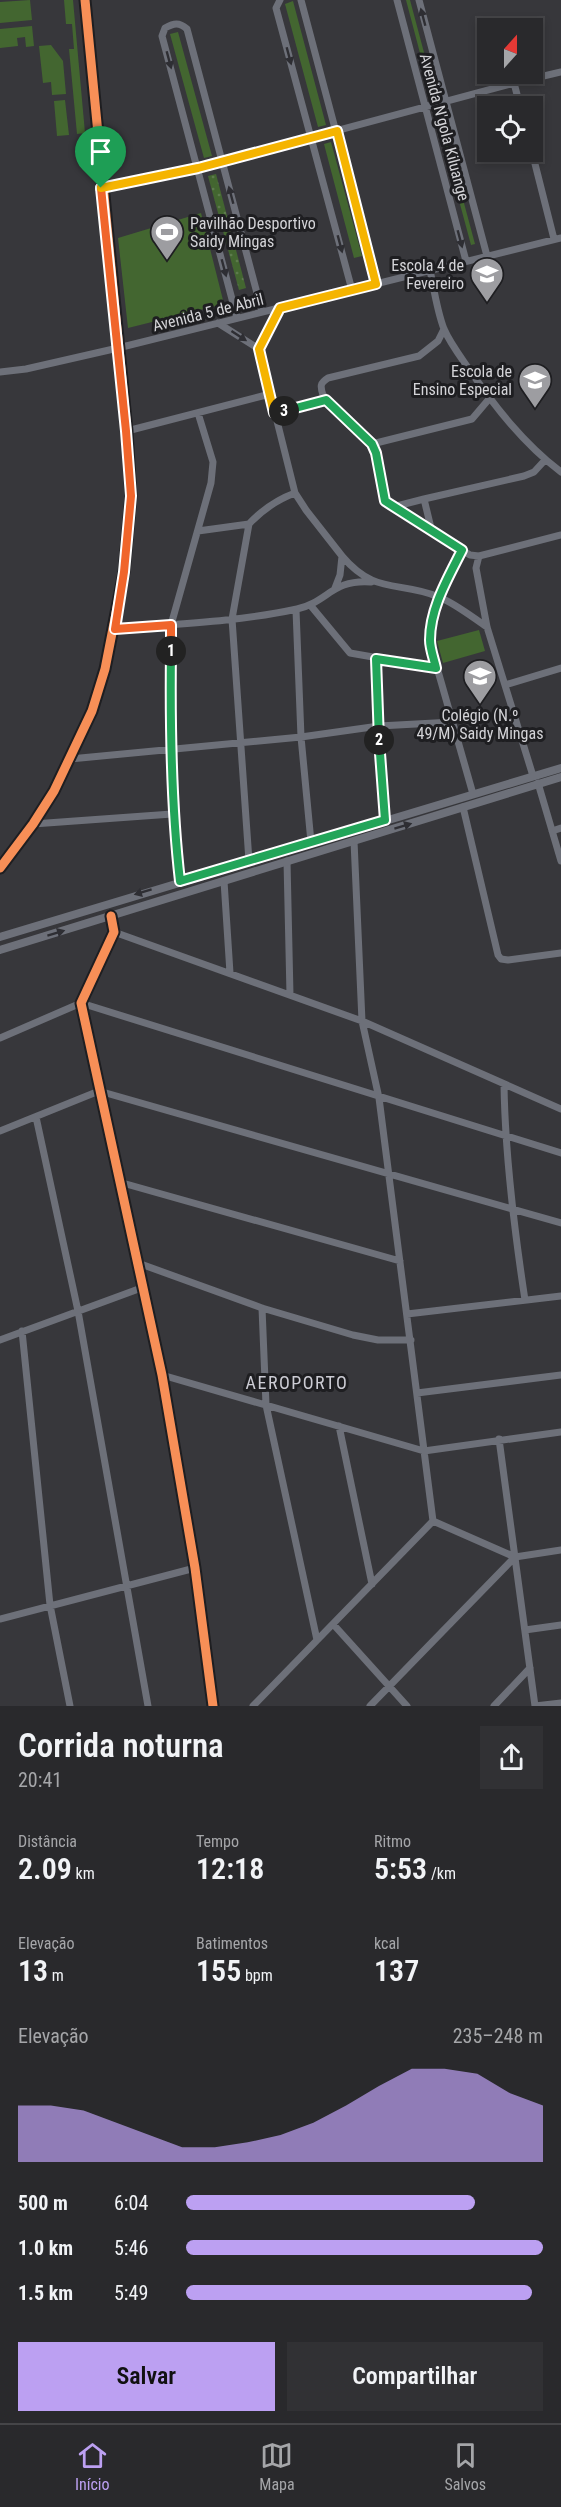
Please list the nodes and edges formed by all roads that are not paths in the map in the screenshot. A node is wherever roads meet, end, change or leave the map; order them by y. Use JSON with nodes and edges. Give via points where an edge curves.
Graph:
{"nodes":[{"id":1,"x":85,"y":0,"type":"edge"},
{"id":2,"x":280,"y":0,"type":"edge"},
{"id":3,"x":301,"y":0,"type":"edge"},
{"id":4,"x":397,"y":0,"type":"edge"},
{"id":5,"x":419,"y":0,"type":"edge"},
{"id":6,"x":561,"y":72,"type":"edge"},
{"id":7,"x":543,"y":76,"type":"edge"},
{"id":8,"x":510,"y":84,"type":"edge"},
{"id":9,"x":446,"y":101,"type":"junction"},
{"id":10,"x":425,"y":107,"type":"junction"},
{"id":11,"x":337,"y":131,"type":"junction"},
{"id":12,"x":311,"y":138,"type":"junction"},
{"id":13,"x":223,"y":162,"type":"junction"},
{"id":14,"x":534,"y":162,"type":"edge"},
{"id":15,"x":198,"y":168,"type":"junction"},
{"id":16,"x":101,"y":188,"type":"junction"},
{"id":17,"x":558,"y":239,"type":"edge"},
{"id":18,"x":487,"y":256,"type":"junction"},
{"id":19,"x":466,"y":261,"type":"junction"},
{"id":20,"x":430,"y":270,"type":"junction"},
{"id":21,"x":376,"y":284,"type":"junction"},
{"id":22,"x":352,"y":290,"type":"junction"},
{"id":23,"x":280,"y":308,"type":"junction"},
{"id":24,"x":262,"y":312,"type":"junction"},
{"id":25,"x":237,"y":318,"type":"junction"},
{"id":26,"x":218,"y":323,"type":"junction"},
{"id":27,"x":444,"y":329,"type":"junction"},
{"id":28,"x":118,"y":348,"type":"junction"},
{"id":29,"x":259,"y":349,"type":"junction"},
{"id":30,"x":0,"y":372,"type":"edge"},
{"id":31,"x":270,"y":394,"type":"junction"},
{"id":32,"x":489,"y":399,"type":"junction"},
{"id":33,"x":326,"y":400,"type":"junction"},
{"id":34,"x":198,"y":413,"type":"junction"},
{"id":35,"x":274,"y":413,"type":"junction"},
{"id":36,"x":126,"y":431,"type":"junction"},
{"id":37,"x":372,"y":444,"type":"junction"},
{"id":38,"x":545,"y":460,"type":"junction"},
{"id":39,"x":561,"y":472,"type":"edge"},
{"id":40,"x":296,"y":493,"type":"junction"},
{"id":41,"x":424,"y":499,"type":"junction"},
{"id":42,"x":393,"y":507,"type":"junction"},
{"id":43,"x":249,"y":524,"type":"junction"},
{"id":44,"x":198,"y":531,"type":"junction"},
{"id":45,"x":432,"y":532,"type":"junction"},
{"id":46,"x":561,"y":535,"type":"edge"},
{"id":47,"x":462,"y":550,"type":"junction"},
{"id":48,"x":342,"y":556,"type":"junction"},
{"id":49,"x":479,"y":556,"type":"junction"},
{"id":50,"x":372,"y":582,"type":"junction"},
{"id":51,"x":335,"y":588,"type":"junction"},
{"id":52,"x":439,"y":597,"type":"junction"},
{"id":53,"x":311,"y":606,"type":"junction"},
{"id":54,"x":296,"y":610,"type":"junction"},
{"id":55,"x":232,"y":619,"type":"junction"},
{"id":56,"x":171,"y":625,"type":"junction"},
{"id":57,"x":487,"y":627,"type":"junction"},
{"id":58,"x":115,"y":629,"type":"junction"},
{"id":59,"x":376,"y":659,"type":"junction"},
{"id":60,"x":436,"y":668,"type":"junction"},
{"id":61,"x":561,"y":668,"type":"edge"},
{"id":62,"x":505,"y":685,"type":"junction"},
{"id":63,"x":453,"y":722,"type":"junction"},
{"id":64,"x":379,"y":726,"type":"junction"},
{"id":65,"x":301,"y":737,"type":"junction"},
{"id":66,"x":242,"y":742,"type":"junction"},
{"id":67,"x":170,"y":749,"type":"junction"},
{"id":68,"x":70,"y":759,"type":"junction"},
{"id":69,"x":561,"y":768,"type":"edge"},
{"id":70,"x":561,"y":777,"type":"edge"},
{"id":71,"x":535,"y":780,"type":"junction"},
{"id":72,"x":473,"y":794,"type":"junction"},
{"id":73,"x":463,"y":807,"type":"junction"},
{"id":74,"x":172,"y":814,"type":"junction"},
{"id":75,"x":385,"y":820,"type":"junction"},
{"id":76,"x":33,"y":824,"type":"junction"},
{"id":77,"x":561,"y":828,"type":"edge"},
{"id":78,"x":552,"y":831,"type":"junction"},
{"id":79,"x":354,"y":841,"type":"junction"},
{"id":80,"x":311,"y":842,"type":"junction"},
{"id":81,"x":249,"y":861,"type":"junction"},
{"id":82,"x":287,"y":861,"type":"junction"},
{"id":83,"x":561,"y":861,"type":"edge"},
{"id":84,"x":0,"y":868,"type":"edge"},
{"id":85,"x":224,"y":880,"type":"junction"},
{"id":86,"x":180,"y":881,"type":"junction"},
{"id":87,"x":111,"y":916,"type":"junction"},
{"id":88,"x":114,"y":932,"type":"junction"},
{"id":89,"x":0,"y":936,"type":"edge"},
{"id":90,"x":0,"y":950,"type":"edge"},
{"id":91,"x":561,"y":953,"type":"edge"},
{"id":92,"x":230,"y":974,"type":"junction"},
{"id":93,"x":290,"y":995,"type":"junction"},
{"id":94,"x":81,"y":1003,"type":"junction"},
{"id":95,"x":362,"y":1022,"type":"junction"},
{"id":96,"x":0,"y":1038,"type":"edge"},
{"id":97,"x":504,"y":1084,"type":"junction"},
{"id":98,"x":99,"y":1091,"type":"junction"},
{"id":99,"x":379,"y":1098,"type":"junction"},
{"id":100,"x":561,"y":1109,"type":"edge"},
{"id":101,"x":36,"y":1117,"type":"junction"},
{"id":102,"x":0,"y":1131,"type":"edge"},
{"id":103,"x":505,"y":1136,"type":"junction"},
{"id":104,"x":561,"y":1153,"type":"edge"},
{"id":105,"x":388,"y":1173,"type":"junction"},
{"id":106,"x":119,"y":1182,"type":"junction"},
{"id":107,"x":511,"y":1209,"type":"junction"},
{"id":108,"x":561,"y":1223,"type":"edge"},
{"id":109,"x":400,"y":1261,"type":"junction"},
{"id":110,"x":138,"y":1263,"type":"junction"},
{"id":111,"x":144,"y":1287,"type":"junction"},
{"id":112,"x":561,"y":1296,"type":"edge"},
{"id":113,"x":525,"y":1300,"type":"junction"},
{"id":114,"x":262,"y":1308,"type":"junction"},
{"id":115,"x":78,"y":1311,"type":"junction"},
{"id":116,"x":406,"y":1314,"type":"junction"},
{"id":117,"x":22,"y":1331,"type":"junction"},
{"id":118,"x":0,"y":1340,"type":"edge"},
{"id":119,"x":411,"y":1340,"type":"junction"},
{"id":120,"x":162,"y":1375,"type":"junction"},
{"id":121,"x":561,"y":1375,"type":"edge"},
{"id":122,"x":417,"y":1393,"type":"junction"},
{"id":123,"x":266,"y":1405,"type":"junction"},
{"id":124,"x":339,"y":1426,"type":"junction"},
{"id":125,"x":561,"y":1432,"type":"edge"},
{"id":126,"x":499,"y":1439,"type":"junction"},
{"id":127,"x":424,"y":1451,"type":"junction"},
{"id":128,"x":433,"y":1521,"type":"junction"},
{"id":129,"x":561,"y":1550,"type":"edge"},
{"id":130,"x":515,"y":1557,"type":"junction"},
{"id":131,"x":195,"y":1568,"type":"junction"},
{"id":132,"x":372,"y":1584,"type":"junction"},
{"id":133,"x":126,"y":1586,"type":"junction"},
{"id":134,"x":51,"y":1605,"type":"junction"},
{"id":135,"x":0,"y":1619,"type":"edge"},
{"id":136,"x":333,"y":1624,"type":"junction"},
{"id":137,"x":561,"y":1625,"type":"edge"},
{"id":138,"x":525,"y":1630,"type":"junction"},
{"id":139,"x":318,"y":1640,"type":"junction"},
{"id":140,"x":530,"y":1668,"type":"junction"},
{"id":141,"x":389,"y":1687,"type":"junction"},
{"id":142,"x":561,"y":1703,"type":"edge"},
{"id":143,"x":70,"y":1706,"type":"edge"},
{"id":144,"x":148,"y":1706,"type":"edge"},
{"id":145,"x":213,"y":1706,"type":"edge"},
{"id":146,"x":253,"y":1706,"type":"edge"},
{"id":147,"x":370,"y":1706,"type":"edge"},
{"id":148,"x":407,"y":1706,"type":"edge"},
{"id":149,"x":494,"y":1706,"type":"edge"},
{"id":150,"x":535,"y":1706,"type":"edge"}],
"edges":[{"from":1,"to":16,"type":"street"},
{"from":2,"to":12,"type":"street","one_way":true,"via":[[276,8]]},
{"from":3,"to":11,"type":"street"},
{"from":4,"to":10,"type":"street","name":"Avenida N'gola Kiluange"},
{"from":9,"to":5,"type":"street","name":"Avenida N'gola Kiluange","one_way":true},
{"from":6,"to":7,"type":"street"},
{"from":8,"to":9,"type":"street"},
{"from":9,"to":10,"type":"street"},
{"from":9,"to":18,"type":"street","name":"Avenida N'gola Kiluange"},
{"from":10,"to":11,"type":"street"},
{"from":10,"to":19,"type":"street","name":"Avenida N'gola Kiluange","one_way":true},
{"from":11,"to":12,"type":"street"},
{"from":11,"to":21,"type":"street"},
{"from":12,"to":13,"type":"street"},
{"from":12,"to":22,"type":"street","one_way":true},
{"from":13,"to":15,"type":"street"},
{"from":13,"to":15,"type":"street","one_way":true,"via":[[188,29],[172,24],[162,36]]},
{"from":24,"to":13,"type":"street","one_way":true},
{"from":14,"to":17,"type":"street"},
{"from":15,"to":16,"type":"street"},
{"from":15,"to":25,"type":"street","one_way":true},
{"from":16,"to":28,"type":"street"},
{"from":17,"to":18,"type":"street","name":"Avenida 5 de Abril"},
{"from":18,"to":19,"type":"street","name":"Avenida 5 de Abril"},
{"from":19,"to":20,"type":"street","name":"Avenida 5 de Abril"},
{"from":20,"to":21,"type":"street","name":"Avenida 5 de Abril"},
{"from":20,"to":27,"type":"street"},
{"from":21,"to":22,"type":"street","name":"Avenida 5 de Abril"},
{"from":22,"to":23,"type":"street","name":"Avenida 5 de Abril"},
{"from":23,"to":24,"type":"street","name":"Avenida 5 de Abril"},
{"from":23,"to":29,"type":"street"},
{"from":24,"to":25,"type":"street","name":"Avenida 5 de Abril"},
{"from":25,"to":26,"type":"street","name":"Avenida 5 de Abril"},
{"from":26,"to":28,"type":"street","name":"Avenida 5 de Abril"},
{"from":26,"to":29,"type":"street","one_way":true},
{"from":27,"to":32,"type":"street"},
{"from":27,"to":33,"type":"street","via":[[438,341],[419,356],[328,378],[320,387]]},
{"from":28,"to":30,"type":"street","name":"Avenida 5 de Abril"},
{"from":28,"to":36,"type":"street"},
{"from":29,"to":31,"type":"street"},
{"from":31,"to":34,"type":"street"},
{"from":31,"to":35,"type":"street"},
{"from":32,"to":37,"type":"street","via":[[472,419]]},
{"from":32,"to":38,"type":"street"},
{"from":33,"to":35,"type":"street"},
{"from":33,"to":37,"type":"street"},
{"from":34,"to":36,"type":"street"},
{"from":34,"to":44,"type":"street","via":[[213,462]]},
{"from":35,"to":40,"type":"street"},
{"from":36,"to":58,"type":"street","via":[[131,496]]},
{"from":37,"to":42,"type":"street","via":[[382,493]]},
{"from":38,"to":39,"type":"street"},
{"from":38,"to":41,"type":"street","via":[[524,476]]},
{"from":40,"to":43,"type":"street","via":[[263,509]]},
{"from":40,"to":48,"type":"street"},
{"from":41,"to":42,"type":"street"},
{"from":41,"to":45,"type":"street"},
{"from":42,"to":45,"type":"street"},
{"from":43,"to":44,"type":"street"},
{"from":43,"to":55,"type":"street"},
{"from":44,"to":56,"type":"street"},
{"from":45,"to":47,"type":"street"},
{"from":46,"to":49,"type":"street"},
{"from":47,"to":49,"type":"street"},
{"from":47,"to":52,"type":"street"},
{"from":48,"to":50,"type":"street"},
{"from":48,"to":51,"type":"street"},
{"from":49,"to":57,"type":"street","via":[[476,568]]},
{"from":50,"to":51,"type":"street","via":[[358,581]]},
{"from":50,"to":52,"type":"street"},
{"from":51,"to":53,"type":"street"},
{"from":52,"to":57,"type":"street"},
{"from":52,"to":60,"type":"street","via":[[430,643]]},
{"from":53,"to":54,"type":"street"},
{"from":53,"to":59,"type":"street","via":[[350,653]]},
{"from":54,"to":55,"type":"street"},
{"from":54,"to":65,"type":"street"},
{"from":55,"to":56,"type":"street"},
{"from":55,"to":66,"type":"street"},
{"from":56,"to":58,"type":"street"},
{"from":56,"to":67,"type":"street"},
{"from":57,"to":62,"type":"street"},
{"from":58,"to":68,"type":"street","via":[[92,711]]},
{"from":59,"to":60,"type":"street"},
{"from":59,"to":64,"type":"street"},
{"from":60,"to":63,"type":"street"},
{"from":61,"to":62,"type":"street"},
{"from":62,"to":71,"type":"street"},
{"from":63,"to":64,"type":"street"},
{"from":63,"to":72,"type":"street"},
{"from":64,"to":65,"type":"street"},
{"from":64,"to":75,"type":"street"},
{"from":65,"to":66,"type":"street"},
{"from":65,"to":80,"type":"street"},
{"from":66,"to":67,"type":"street"},
{"from":66,"to":81,"type":"street"},
{"from":67,"to":68,"type":"street"},
{"from":67,"to":74,"type":"street"},
{"from":68,"to":76,"type":"street"},
{"from":69,"to":71,"type":"street"},
{"from":70,"to":71,"type":"street"},
{"from":71,"to":72,"type":"street"},
{"from":71,"to":73,"type":"street"},
{"from":71,"to":78,"type":"street"},
{"from":72,"to":75,"type":"street"},
{"from":79,"to":73,"type":"street","one_way":true},
{"from":73,"to":91,"type":"street","via":[[498,955],[508,960]]},
{"from":74,"to":76,"type":"street"},
{"from":74,"to":86,"type":"street"},
{"from":75,"to":80,"type":"street"},
{"from":76,"to":84,"type":"street"},
{"from":77,"to":78,"type":"street"},
{"from":78,"to":83,"type":"street"},
{"from":79,"to":82,"type":"street"},
{"from":79,"to":95,"type":"street"},
{"from":80,"to":81,"type":"street"},
{"from":81,"to":86,"type":"street"},
{"from":82,"to":85,"type":"street"},
{"from":82,"to":93,"type":"street"},
{"from":85,"to":87,"type":"street"},
{"from":85,"to":92,"type":"street"},
{"from":86,"to":89,"type":"street","one_way":true},
{"from":87,"to":88,"type":"street"},
{"from":90,"to":87,"type":"street","one_way":true},
{"from":88,"to":92,"type":"street"},
{"from":88,"to":94,"type":"street"},
{"from":92,"to":93,"type":"street"},
{"from":93,"to":95,"type":"street"},
{"from":94,"to":96,"type":"street"},
{"from":94,"to":98,"type":"street"},
{"from":94,"to":99,"type":"street"},
{"from":95,"to":97,"type":"street"},
{"from":95,"to":99,"type":"street"},
{"from":97,"to":100,"type":"street"},
{"from":97,"to":103,"type":"street"},
{"from":98,"to":101,"type":"street"},
{"from":98,"to":105,"type":"street"},
{"from":98,"to":106,"type":"street"},
{"from":99,"to":103,"type":"street"},
{"from":99,"to":105,"type":"street"},
{"from":101,"to":102,"type":"street"},
{"from":101,"to":115,"type":"street"},
{"from":103,"to":104,"type":"street"},
{"from":103,"to":107,"type":"street"},
{"from":105,"to":107,"type":"street"},
{"from":105,"to":109,"type":"street"},
{"from":106,"to":109,"type":"street"},
{"from":106,"to":110,"type":"street"},
{"from":107,"to":108,"type":"street"},
{"from":107,"to":113,"type":"street"},
{"from":109,"to":116,"type":"street"},
{"from":110,"to":111,"type":"street"},
{"from":110,"to":114,"type":"street"},
{"from":111,"to":115,"type":"street"},
{"from":111,"to":120,"type":"street"},
{"from":112,"to":113,"type":"street"},
{"from":113,"to":116,"type":"street"},
{"from":114,"to":119,"type":"street","via":[[378,1340]]},
{"from":114,"to":123,"type":"street"},
{"from":115,"to":117,"type":"street"},
{"from":115,"to":133,"type":"street"},
{"from":116,"to":119,"type":"street"},
{"from":117,"to":118,"type":"street"},
{"from":117,"to":134,"type":"street"},
{"from":119,"to":122,"type":"street"},
{"from":120,"to":123,"type":"street"},
{"from":120,"to":131,"type":"street"},
{"from":121,"to":122,"type":"street"},
{"from":122,"to":127,"type":"street"},
{"from":123,"to":124,"type":"street"},
{"from":123,"to":139,"type":"street"},
{"from":124,"to":127,"type":"street"},
{"from":124,"to":132,"type":"street"},
{"from":125,"to":126,"type":"street"},
{"from":126,"to":127,"type":"street"},
{"from":126,"to":130,"type":"street"},
{"from":127,"to":128,"type":"street"},
{"from":128,"to":130,"type":"street"},
{"from":128,"to":132,"type":"street"},
{"from":129,"to":130,"type":"street"},
{"from":130,"to":138,"type":"street"},
{"from":130,"to":141,"type":"street"},
{"from":131,"to":133,"type":"street"},
{"from":131,"to":145,"type":"street"},
{"from":132,"to":136,"type":"street"},
{"from":133,"to":134,"type":"street"},
{"from":133,"to":144,"type":"street"},
{"from":134,"to":135,"type":"street"},
{"from":134,"to":143,"type":"street"},
{"from":136,"to":139,"type":"street"},
{"from":136,"to":141,"type":"street"},
{"from":137,"to":138,"type":"street"},
{"from":138,"to":140,"type":"street"},
{"from":139,"to":146,"type":"street"},
{"from":140,"to":149,"type":"street"},
{"from":140,"to":150,"type":"street"},
{"from":141,"to":147,"type":"street"},
{"from":141,"to":148,"type":"street"},
{"from":142,"to":150,"type":"street"}]}
